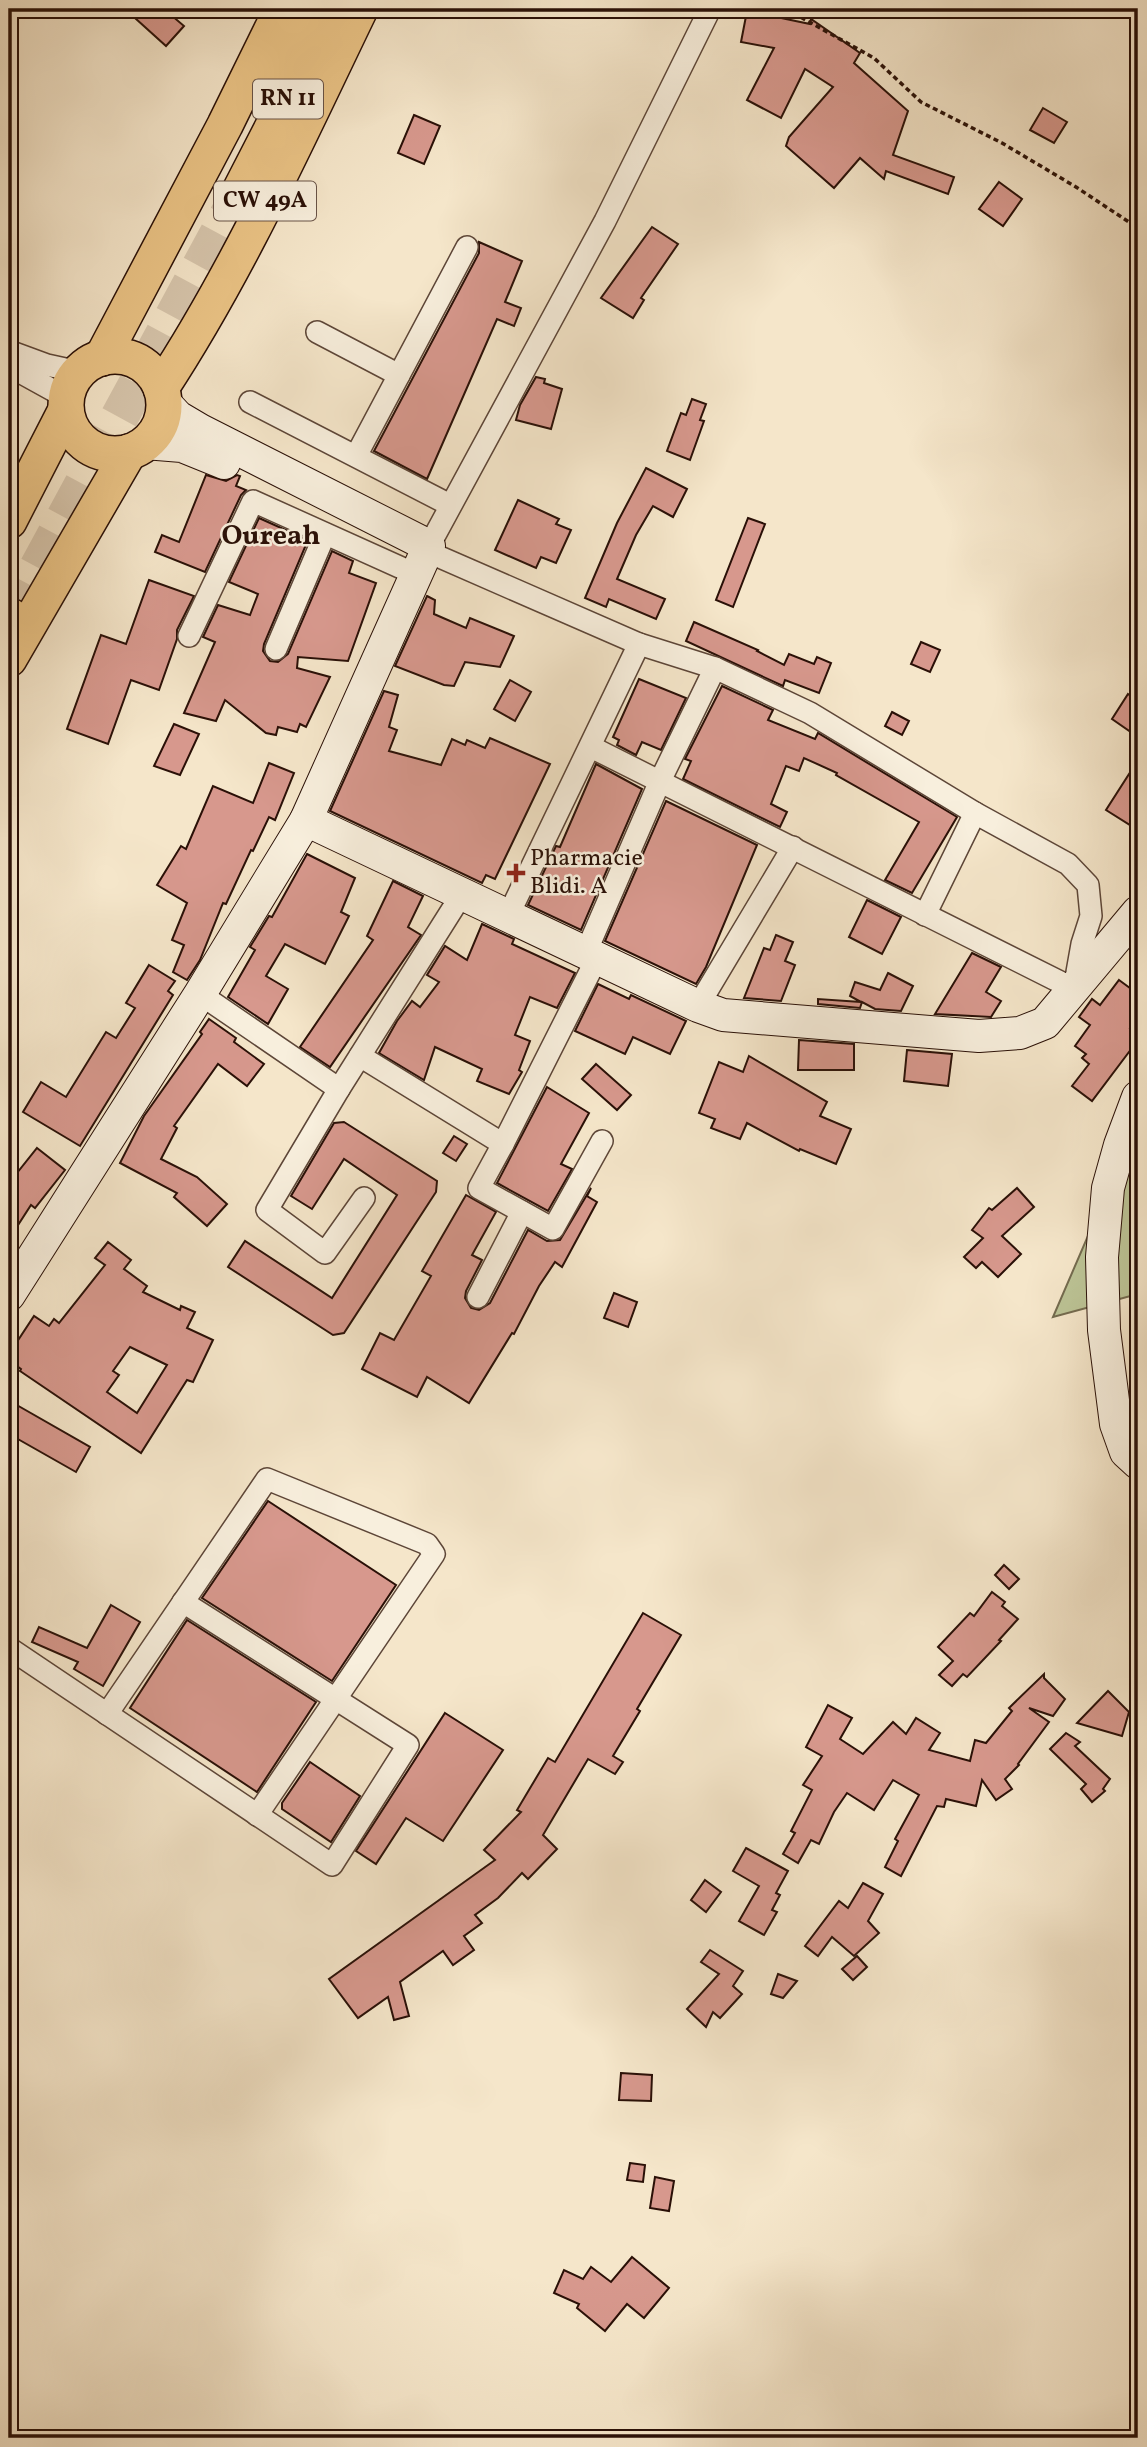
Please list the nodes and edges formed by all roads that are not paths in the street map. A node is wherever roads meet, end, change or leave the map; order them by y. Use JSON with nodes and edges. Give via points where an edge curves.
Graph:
{"nodes":[{"id":1,"x":282,"y":9,"type":"edge"},
{"id":2,"x":305,"y":9,"type":"edge"},
{"id":3,"x":335,"y":9,"type":"edge"},
{"id":4,"x":360,"y":9,"type":"edge"},
{"id":5,"x":710,"y":9,"type":"edge"},
{"id":6,"x":467,"y":247,"type":"dead end"},
{"id":7,"x":317,"y":332,"type":"dead end"},
{"id":8,"x":9,"y":351,"type":"edge"},
{"id":9,"x":9,"y":366,"type":"edge"},
{"id":10,"x":399,"y":375,"type":"junction"},
{"id":11,"x":79,"y":384,"type":"junction"},
{"id":12,"x":162,"y":395,"type":"junction"},
{"id":13,"x":250,"y":402,"type":"dead end"},
{"id":14,"x":137,"y":448,"type":"junction"},
{"id":15,"x":356,"y":456,"type":"junction"},
{"id":16,"x":450,"y":505,"type":"junction"},
{"id":17,"x":9,"y":521,"type":"edge"},
{"id":18,"x":325,"y":534,"type":"junction"},
{"id":19,"x":423,"y":558,"type":"junction"},
{"id":20,"x":189,"y":636,"type":"dead end"},
{"id":21,"x":639,"y":644,"type":"junction"},
{"id":22,"x":276,"y":649,"type":"dead end"},
{"id":23,"x":9,"y":659,"type":"edge"},
{"id":24,"x":715,"y":668,"type":"junction"},
{"id":25,"x":591,"y":747,"type":"junction"},
{"id":26,"x":660,"y":781,"type":"junction"},
{"id":27,"x":975,"y":813,"type":"junction"},
{"id":28,"x":306,"y":820,"type":"junction"},
{"id":29,"x":793,"y":847,"type":"junction"},
{"id":30,"x":462,"y":894,"type":"junction"},
{"id":31,"x":1138,"y":912,"type":"edge"},
{"id":32,"x":925,"y":915,"type":"junction"},
{"id":33,"x":508,"y":916,"type":"junction"},
{"id":34,"x":592,"y":955,"type":"junction"},
{"id":35,"x":1074,"y":989,"type":"junction"},
{"id":36,"x":200,"y":994,"type":"junction"},
{"id":37,"x":698,"y":1006,"type":"junction"},
{"id":38,"x":359,"y":1056,"type":"junction"},
{"id":39,"x":339,"y":1089,"type":"junction"},
{"id":40,"x":1138,"y":1097,"type":"edge"},
{"id":41,"x":602,"y":1141,"type":"dead end"},
{"id":42,"x":503,"y":1144,"type":"junction"},
{"id":43,"x":364,"y":1198,"type":"dead end"},
{"id":44,"x":522,"y":1212,"type":"junction"},
{"id":45,"x":9,"y":1295,"type":"edge"},
{"id":46,"x":478,"y":1297,"type":"dead end"},
{"id":47,"x":1138,"y":1463,"type":"edge"},
{"id":48,"x":183,"y":1602,"type":"junction"},
{"id":49,"x":9,"y":1648,"type":"edge"},
{"id":50,"x":336,"y":1699,"type":"junction"},
{"id":51,"x":107,"y":1714,"type":"junction"},
{"id":52,"x":257,"y":1815,"type":"junction"}],
"edges":[{"from":1,"to":11,"type":"main road","via":[[225,125]]},
{"from":2,"to":3,"type":"highway","number":"RN 11","via":[[232,180]]},
{"from":4,"to":12,"type":"main road","number":"CW 49A"},
{"from":5,"to":16,"type":"street","via":[[605,221]]},
{"from":6,"to":10,"type":"street"},
{"from":7,"to":10,"type":"street"},
{"from":8,"to":11,"type":"street","via":[[47,365]]},
{"from":9,"to":11,"type":"street"},
{"from":10,"to":15,"type":"street"},
{"from":11,"to":12,"type":"main road","via":[[116,356],[143,365],[154,375]]},
{"from":11,"to":14,"type":"main road","via":[[75,433],[105,453]]},
{"from":11,"to":17,"type":"main road"},
{"from":12,"to":14,"type":"main road","via":[[159,425]]},
{"from":12,"to":19,"type":"main road","via":[[178,416],[193,426]]},
{"from":13,"to":15,"type":"street"},
{"from":14,"to":19,"type":"main road","via":[[167,444],[195,449]]},
{"from":14,"to":23,"type":"main road"},
{"from":15,"to":16,"type":"street"},
{"from":16,"to":19,"type":"street"},
{"from":18,"to":19,"type":"street"},
{"from":18,"to":20,"type":"street","via":[[253,501]]},
{"from":18,"to":22,"type":"street"},
{"from":19,"to":21,"type":"street"},
{"from":19,"to":28,"type":"main road"},
{"from":21,"to":24,"type":"street"},
{"from":21,"to":25,"type":"street"},
{"from":24,"to":26,"type":"street"},
{"from":24,"to":27,"type":"street","via":[[810,713]]},
{"from":25,"to":26,"type":"street"},
{"from":25,"to":33,"type":"street"},
{"from":26,"to":29,"type":"street"},
{"from":26,"to":34,"type":"street"},
{"from":27,"to":32,"type":"street"},
{"from":27,"to":35,"type":"street","via":[[1068,864],[1088,885],[1091,916]]},
{"from":28,"to":30,"type":"main road"},
{"from":28,"to":36,"type":"main road"},
{"from":29,"to":32,"type":"street"},
{"from":29,"to":37,"type":"street"},
{"from":30,"to":33,"type":"main road"},
{"from":30,"to":38,"type":"street"},
{"from":31,"to":35,"type":"main road"},
{"from":32,"to":35,"type":"street"},
{"from":33,"to":34,"type":"main road"},
{"from":34,"to":37,"type":"main road"},
{"from":34,"to":42,"type":"street"},
{"from":35,"to":37,"type":"main road","via":[[1045,1023],[1020,1033],[979,1036],[723,1015]]},
{"from":36,"to":39,"type":"street"},
{"from":36,"to":45,"type":"main road"},
{"from":38,"to":39,"type":"street"},
{"from":38,"to":42,"type":"street"},
{"from":39,"to":43,"type":"street","via":[[267,1210],[325,1253]]},
{"from":40,"to":47,"type":"main road","via":[[1108,1188],[1102,1257],[1104,1330],[1116,1423],[1126,1452]]},
{"from":41,"to":44,"type":"street","via":[[552,1229]]},
{"from":42,"to":44,"type":"street","via":[[479,1188]]},
{"from":44,"to":46,"type":"street"},
{"from":48,"to":50,"type":"street"},
{"from":48,"to":50,"type":"street","via":[[267,1479],[427,1544],[434,1554]]},
{"from":48,"to":51,"type":"street"},
{"from":49,"to":51,"type":"street"},
{"from":50,"to":52,"type":"street"},
{"from":50,"to":52,"type":"street","via":[[408,1745],[332,1865]]},
{"from":51,"to":52,"type":"street"}]}
